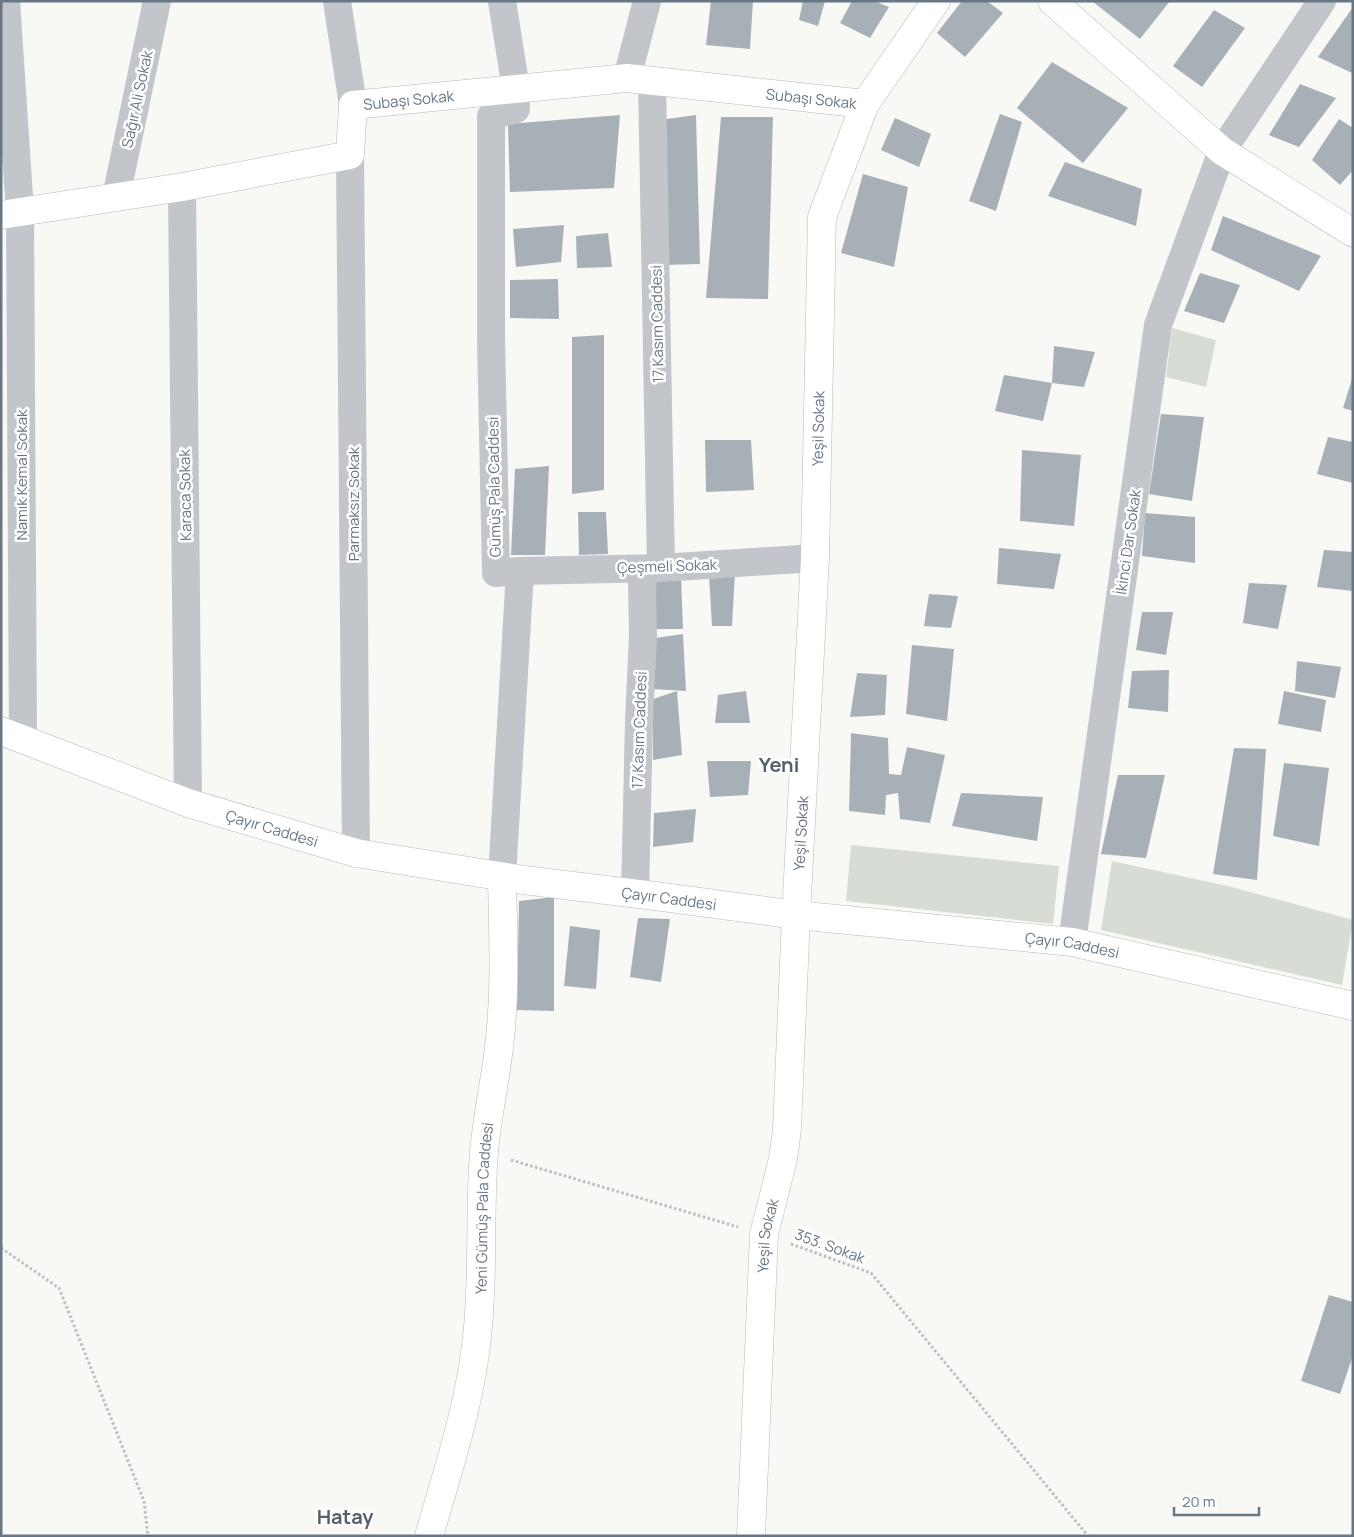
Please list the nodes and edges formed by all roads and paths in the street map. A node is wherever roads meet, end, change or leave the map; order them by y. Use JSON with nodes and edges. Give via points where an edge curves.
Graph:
{"nodes":[{"id":1,"x":6,"y":1,"type":"edge"},
{"id":2,"x":158,"y":1,"type":"edge"},
{"id":3,"x":337,"y":1,"type":"edge"},
{"id":4,"x":502,"y":1,"type":"edge"},
{"id":5,"x":647,"y":1,"type":"edge"},
{"id":6,"x":936,"y":1,"type":"edge"},
{"id":7,"x":1052,"y":1,"type":"edge"},
{"id":8,"x":1322,"y":1,"type":"edge"},
{"id":9,"x":640,"y":80,"type":"junction"},
{"id":10,"x":516,"y":89,"type":"junction"},
{"id":11,"x":865,"y":104,"type":"junction"},
{"id":12,"x":353,"y":105,"type":"junction"},
{"id":13,"x":1222,"y":151,"type":"junction"},
{"id":14,"x":350,"y":155,"type":"junction"},
{"id":15,"x":182,"y":187,"type":"junction"},
{"id":16,"x":116,"y":197,"type":"junction"},
{"id":17,"x":10,"y":214,"type":"edge"},
{"id":18,"x":1353,"y":233,"type":"edge"},
{"id":19,"x":815,"y":558,"type":"junction"},
{"id":20,"x":655,"y":568,"type":"junction"},
{"id":21,"x":520,"y":571,"type":"junction"},
{"id":22,"x":12,"y":735,"type":"edge"},
{"id":23,"x":188,"y":803,"type":"junction"},
{"id":24,"x":356,"y":853,"type":"junction"},
{"id":25,"x":502,"y":877,"type":"junction"},
{"id":26,"x":636,"y":894,"type":"junction"},
{"id":27,"x":796,"y":915,"type":"junction"},
{"id":28,"x":1072,"y":942,"type":"junction"},
{"id":29,"x":1353,"y":1006,"type":"edge"},
{"id":30,"x":484,"y":1152,"type":"junction"},
{"id":31,"x":764,"y":1234,"type":"junction"},
{"id":32,"x":1,"y":1248,"type":"edge"},
{"id":33,"x":148,"y":1536,"type":"edge"},
{"id":34,"x":429,"y":1536,"type":"edge"},
{"id":35,"x":751,"y":1536,"type":"edge"},
{"id":36,"x":1088,"y":1536,"type":"edge"}],
"edges":[{"from":1,"to":17,"type":"street","name":"Namık Kemal Sokak"},
{"from":2,"to":16,"type":"street","name":"Sağır Ali Sokak"},
{"from":3,"to":12,"type":"street"},
{"from":4,"to":10,"type":"street"},
{"from":5,"to":9,"type":"street","name":"17 Kasım Caddesi"},
{"from":6,"to":11,"type":"street","name":"Yeşil Sokak"},
{"from":7,"to":13,"type":"street"},
{"from":8,"to":13,"type":"street","name":"İkinci Dar Sokak"},
{"from":9,"to":10,"type":"street","name":"Subaşı Sokak"},
{"from":9,"to":11,"type":"street","name":"Subaşı Sokak"},
{"from":9,"to":20,"type":"street","name":"17 Kasım Caddesi"},
{"from":10,"to":12,"type":"street","name":"Subaşı Sokak"},
{"from":10,"to":21,"type":"street","name":"Gümüş Pala Caddesi","via":[[516,109],[491,116],[491,338],[496,573]]},
{"from":11,"to":19,"type":"street","name":"Yeşil Sokak","via":[[822,217]]},
{"from":12,"to":14,"type":"street","name":"Subaşı Sokak"},
{"from":13,"to":18,"type":"street"},
{"from":13,"to":28,"type":"street","name":"İkinci Dar Sokak","via":[[1158,325]]},
{"from":14,"to":15,"type":"street"},
{"from":14,"to":24,"type":"street","name":"Parmaksız Sokak"},
{"from":15,"to":16,"type":"street"},
{"from":15,"to":23,"type":"street","name":"Karaca Sokak"},
{"from":16,"to":17,"type":"street"},
{"from":17,"to":22,"type":"street","name":"Namık Kemal Sokak"},
{"from":19,"to":20,"type":"street","name":"Çeşmeli Sokak"},
{"from":19,"to":27,"type":"street","name":"Yeşil Sokak"},
{"from":20,"to":21,"type":"street","name":"Çeşmeli Sokak"},
{"from":20,"to":26,"type":"street","name":"17 Kasım Caddesi","via":[[642,582]]},
{"from":21,"to":25,"type":"street","name":"Gümüş Pala Caddesi"},
{"from":22,"to":23,"type":"street","name":"Çayır Caddesi"},
{"from":23,"to":24,"type":"street","name":"Çayır Caddesi"},
{"from":24,"to":25,"type":"street","name":"Çayır Caddesi"},
{"from":25,"to":26,"type":"street","name":"Çayır Caddesi"},
{"from":25,"to":30,"type":"street","name":"Yeni Gümüş Pala Caddesi","via":[[504,986]]},
{"from":26,"to":27,"type":"street","name":"Çayır Caddesi"},
{"from":27,"to":28,"type":"street","name":"Çayır Caddesi"},
{"from":27,"to":31,"type":"street","name":"Yeşil Sokak","via":[[787,1130]]},
{"from":28,"to":29,"type":"street","name":"Çayır Caddesi"},
{"from":30,"to":31,"type":"path","name":"353. Sokak"},
{"from":30,"to":34,"type":"street","name":"Yeni Gümüş Pala Caddesi","via":[[477,1338],[469,1391]]},
{"from":31,"to":35,"type":"street","name":"Yeşil Sokak"},
{"from":31,"to":36,"type":"path","name":"353. Sokak","via":[[871,1273]]},
{"from":32,"to":33,"type":"path","via":[[60,1288],[144,1501]]}]}
